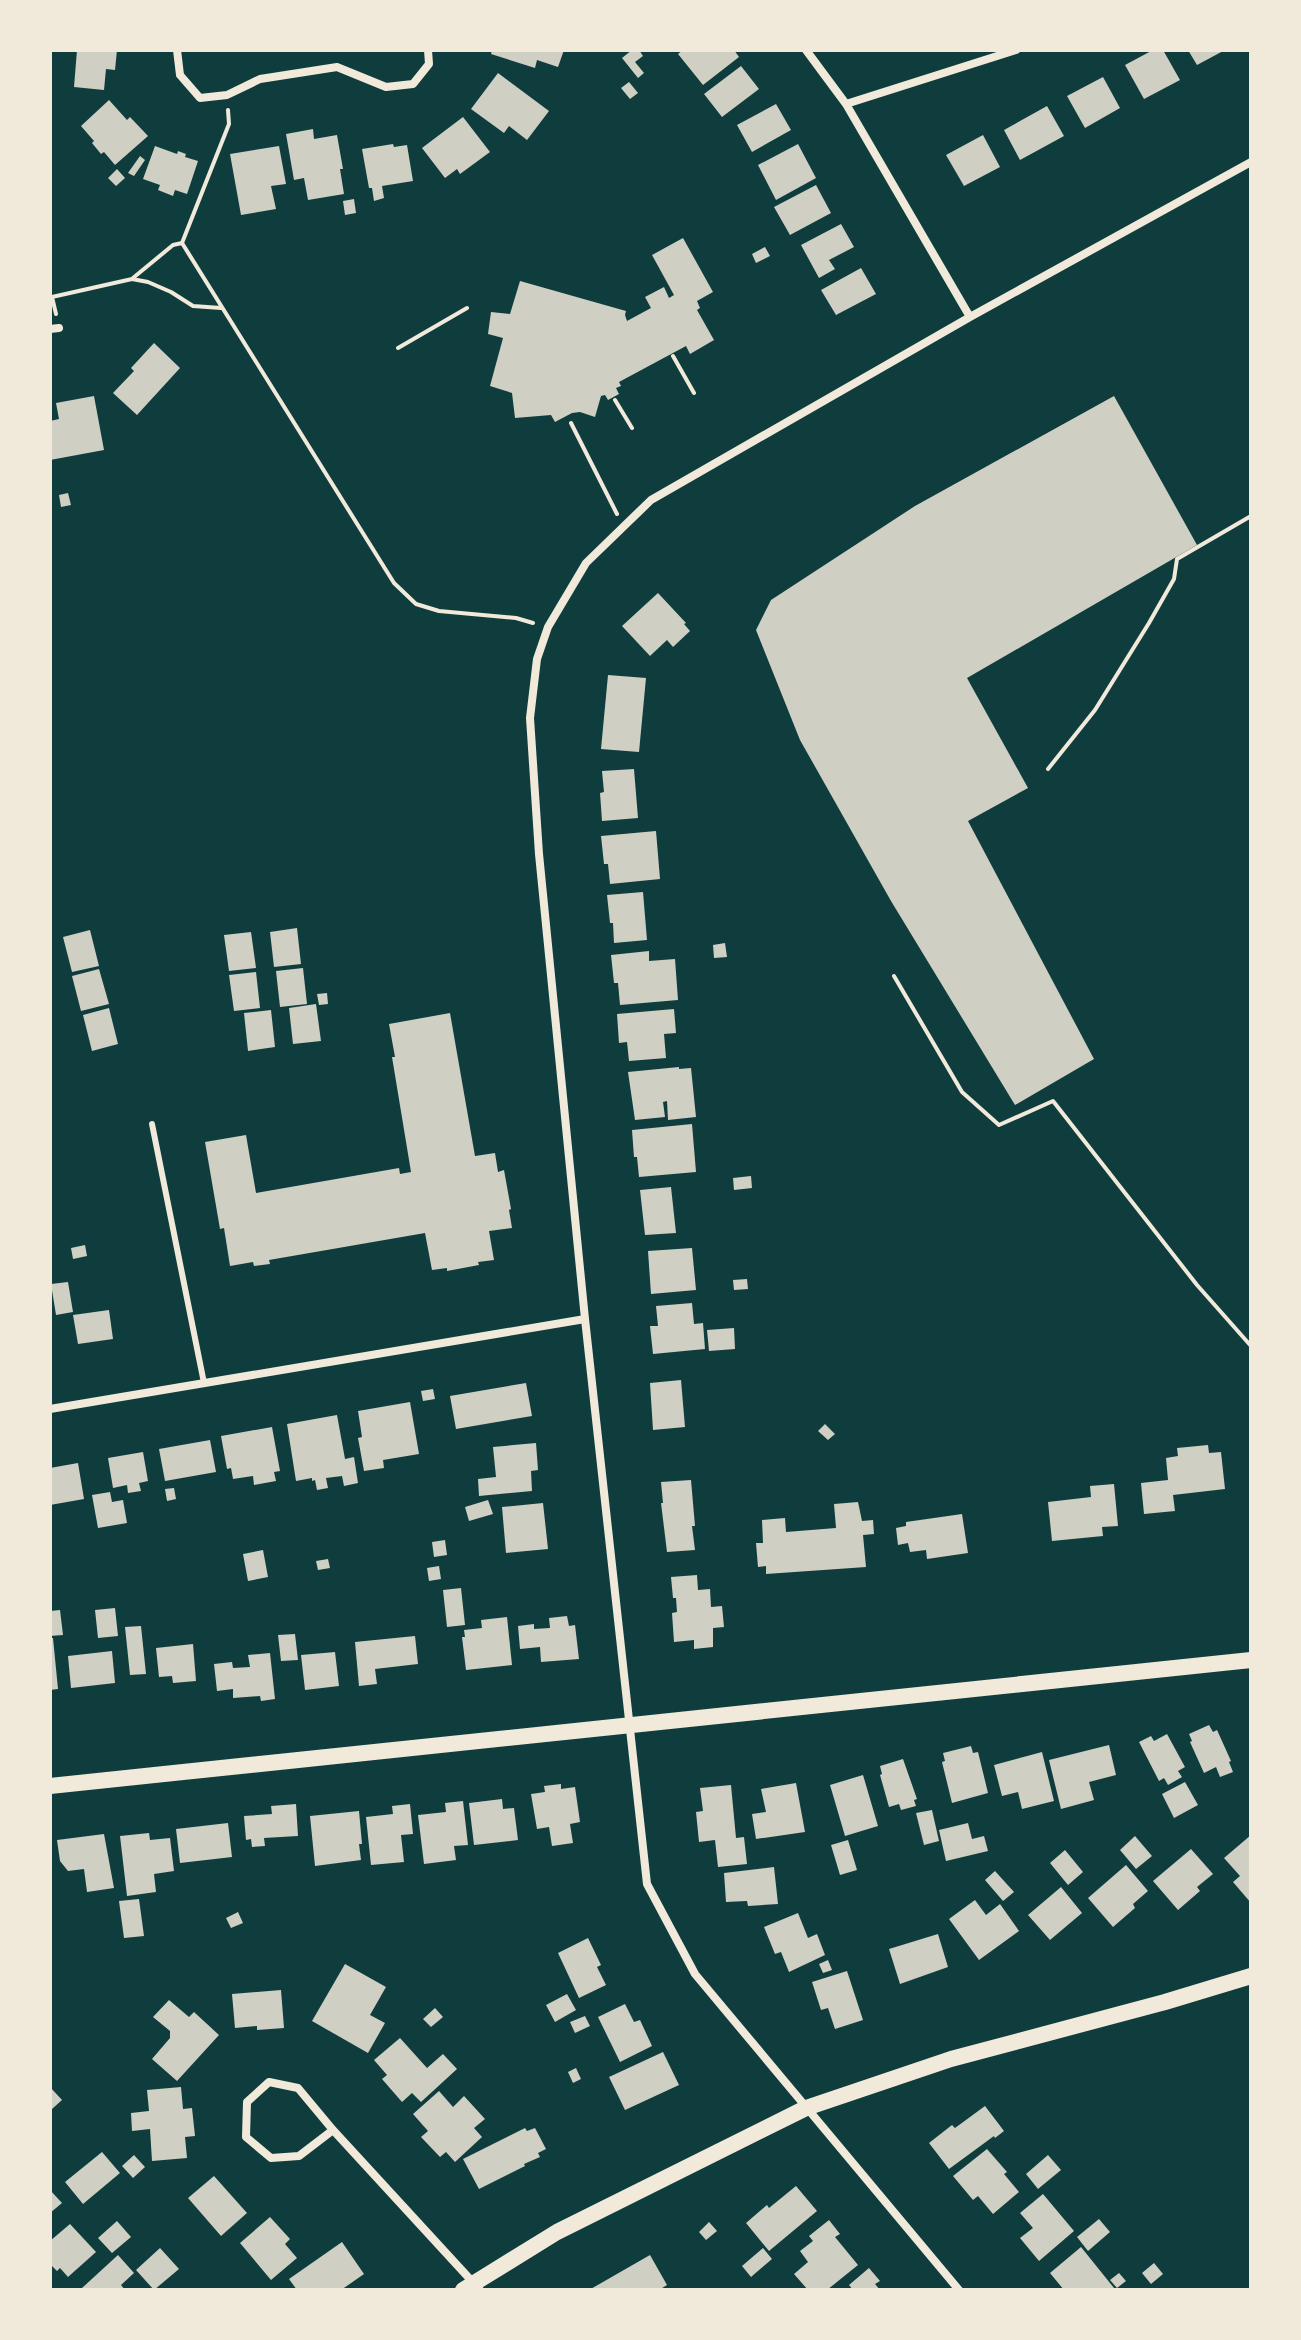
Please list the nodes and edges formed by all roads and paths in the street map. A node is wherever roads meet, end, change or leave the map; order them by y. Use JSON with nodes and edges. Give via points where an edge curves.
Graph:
{"nodes":[{"id":1,"x":177,"y":50,"type":"edge"},
{"id":2,"x":428,"y":50,"type":"edge"},
{"id":3,"x":806,"y":50,"type":"edge"},
{"id":4,"x":1016,"y":50,"type":"edge"},
{"id":5,"x":227,"y":95,"type":"junction"},
{"id":6,"x":846,"y":104,"type":"junction"},
{"id":7,"x":1251,"y":162,"type":"edge"},
{"id":8,"x":182,"y":243,"type":"junction"},
{"id":9,"x":132,"y":279,"type":"junction"},
{"id":10,"x":223,"y":308,"type":"junction"},
{"id":11,"x":467,"y":308,"type":"dead end"},
{"id":12,"x":970,"y":317,"type":"junction"},
{"id":13,"x":54,"y":328,"type":"edge"},
{"id":14,"x":398,"y":348,"type":"dead end"},
{"id":15,"x":673,"y":356,"type":"dead end"},
{"id":16,"x":694,"y":393,"type":"dead end"},
{"id":17,"x":615,"y":400,"type":"dead end"},
{"id":18,"x":571,"y":423,"type":"dead end"},
{"id":19,"x":632,"y":428,"type":"dead end"},
{"id":20,"x":1251,"y":516,"type":"edge"},
{"id":21,"x":624,"y":526,"type":"junction"},
{"id":22,"x":548,"y":627,"type":"junction"},
{"id":23,"x":1048,"y":769,"type":"dead end"},
{"id":24,"x":894,"y":976,"type":"dead end"},
{"id":25,"x":152,"y":1124,"type":"dead end"},
{"id":26,"x":585,"y":1319,"type":"junction"},
{"id":27,"x":1251,"y":1346,"type":"edge"},
{"id":28,"x":204,"y":1383,"type":"junction"},
{"id":29,"x":50,"y":1409,"type":"edge"},
{"id":30,"x":1251,"y":1660,"type":"edge"},
{"id":31,"x":630,"y":1724,"type":"junction"},
{"id":32,"x":50,"y":1786,"type":"edge"},
{"id":33,"x":1251,"y":1976,"type":"edge"},
{"id":34,"x":806,"y":2108,"type":"junction"},
{"id":35,"x":333,"y":2130,"type":"junction"},
{"id":36,"x":472,"y":2287,"type":"edge"},
{"id":37,"x":959,"y":2290,"type":"edge"}],
"edges":[{"from":1,"to":5,"type":"street","via":[[180,75],[200,98]]},
{"from":2,"to":5,"type":"street","via":[[429,64],[413,84],[386,87],[337,67],[260,79]]},
{"from":3,"to":6,"type":"street"},
{"from":4,"to":6,"type":"street"},
{"from":5,"to":8,"type":"path","via":[[229,124]]},
{"from":6,"to":12,"type":"street"},
{"from":7,"to":12,"type":"street"},
{"from":8,"to":9,"type":"path"},
{"from":8,"to":10,"type":"path"},
{"from":9,"to":10,"type":"path","via":[[193,306]]},
{"from":9,"to":13,"type":"path","via":[[52,297]]},
{"from":10,"to":22,"type":"path","via":[[394,583],[416,604],[439,611],[516,618]]},
{"from":11,"to":14,"type":"path"},
{"from":12,"to":21,"type":"street","via":[[651,500]]},
{"from":15,"to":16,"type":"path"},
{"from":17,"to":19,"type":"path"},
{"from":18,"to":21,"type":"path"},
{"from":20,"to":23,"type":"path","via":[[1177,559],[1174,579],[1149,623],[1095,710]]},
{"from":21,"to":22,"type":"street","via":[[586,563]]},
{"from":22,"to":26,"type":"street","via":[[537,659],[530,718]]},
{"from":24,"to":27,"type":"path","via":[[962,1092],[999,1125],[1053,1101]]},
{"from":25,"to":28,"type":"lane"},
{"from":26,"to":28,"type":"street"},
{"from":26,"to":31,"type":"street"},
{"from":28,"to":29,"type":"street"},
{"from":30,"to":31,"type":"main road"},
{"from":31,"to":32,"type":"main road"},
{"from":31,"to":34,"type":"street","via":[[647,1884],[695,1974]]},
{"from":33,"to":34,"type":"main road","via":[[951,2059]]},
{"from":34,"to":36,"type":"main road","via":[[557,2232]]},
{"from":34,"to":37,"type":"street"},
{"from":35,"to":35,"type":"street","via":[[298,2088],[269,2082],[247,2102],[246,2137],[271,2158],[299,2156]]},
{"from":35,"to":36,"type":"street"}]}
